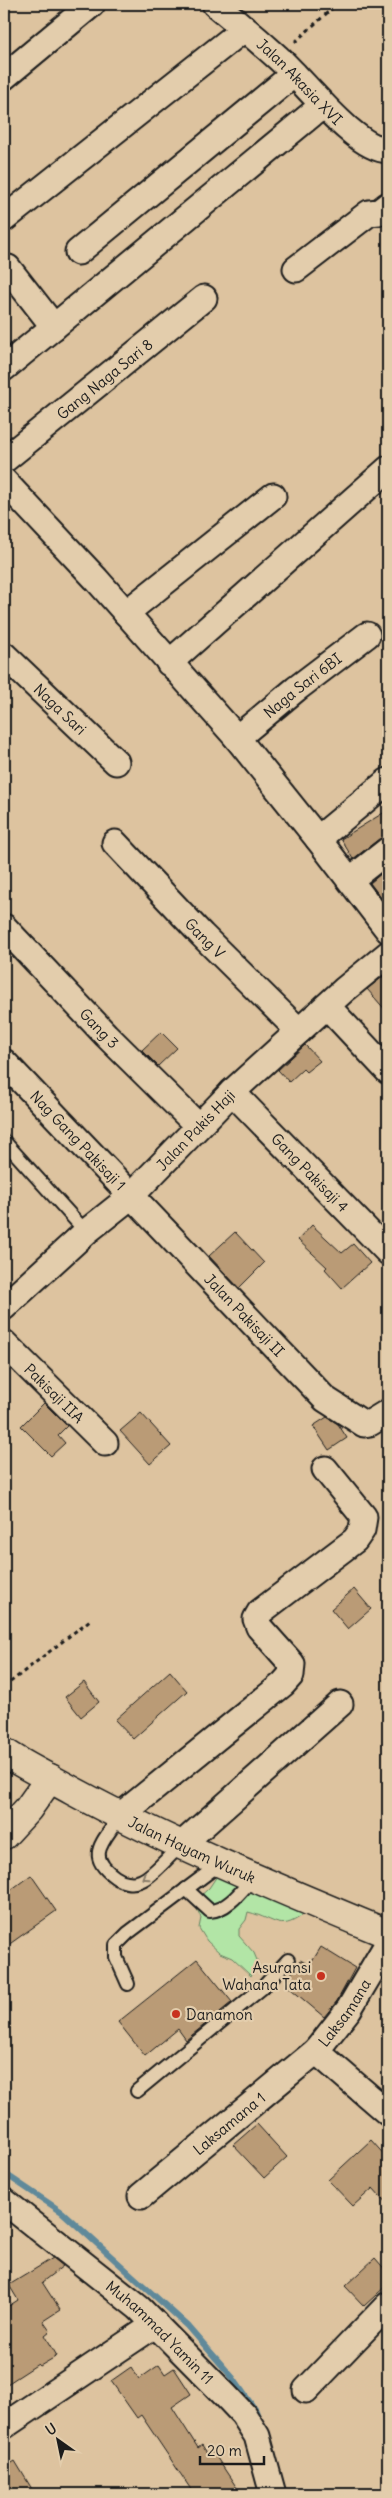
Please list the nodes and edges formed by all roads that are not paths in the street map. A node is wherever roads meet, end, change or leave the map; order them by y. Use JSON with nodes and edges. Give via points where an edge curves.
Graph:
{"nodes":[{"id":1,"x":92,"y":4,"type":"edge"},
{"id":2,"x":215,"y":4,"type":"edge"},
{"id":3,"x":244,"y":29,"type":"junction"},
{"id":4,"x":286,"y":66,"type":"junction"},
{"id":5,"x":4,"y":77,"type":"edge"},
{"id":6,"x":323,"y":105,"type":"junction"},
{"id":7,"x":388,"y":150,"type":"edge"},
{"id":8,"x":388,"y":205,"type":"edge"},
{"id":9,"x":4,"y":219,"type":"edge"},
{"id":10,"x":78,"y":252,"type":"dead end"},
{"id":11,"x":8,"y":268,"type":"dead end"},
{"id":12,"x":296,"y":269,"type":"dead end"},
{"id":13,"x":204,"y":298,"type":"dead end"},
{"id":14,"x":54,"y":327,"type":"junction"},
{"id":15,"x":4,"y":368,"type":"edge"},
{"id":16,"x":4,"y":460,"type":"edge"},
{"id":17,"x":388,"y":469,"type":"edge"},
{"id":18,"x":4,"y":481,"type":"edge"},
{"id":19,"x":273,"y":496,"type":"dead end"},
{"id":20,"x":126,"y":613,"type":"junction"},
{"id":21,"x":367,"y":635,"type":"dead end"},
{"id":22,"x":4,"y":655,"type":"edge"},
{"id":23,"x":169,"y":663,"type":"junction"},
{"id":24,"x":237,"y":738,"type":"junction"},
{"id":25,"x":116,"y":762,"type":"dead end"},
{"id":26,"x":388,"y":781,"type":"edge"},
{"id":27,"x":318,"y":839,"type":"junction"},
{"id":28,"x":115,"y":844,"type":"dead end"},
{"id":29,"x":388,"y":850,"type":"edge"},
{"id":30,"x":350,"y":880,"type":"junction"},
{"id":31,"x":4,"y":927,"type":"edge"},
{"id":32,"x":388,"y":930,"type":"edge"},
{"id":33,"x":388,"y":954,"type":"edge"},
{"id":34,"x":327,"y":1006,"type":"junction"},
{"id":35,"x":298,"y":1031,"type":"junction"},
{"id":36,"x":4,"y":1062,"type":"edge"},
{"id":37,"x":388,"y":1070,"type":"edge"},
{"id":38,"x":232,"y":1092,"type":"junction"},
{"id":39,"x":198,"y":1126,"type":"junction"},
{"id":40,"x":4,"y":1141,"type":"edge"},
{"id":41,"x":130,"y":1197,"type":"junction"},
{"id":42,"x":86,"y":1232,"type":"junction"},
{"id":43,"x":388,"y":1252,"type":"edge"},
{"id":44,"x":4,"y":1307,"type":"edge"},
{"id":45,"x":4,"y":1343,"type":"edge"},
{"id":46,"x":388,"y":1412,"type":"edge"},
{"id":47,"x":104,"y":1443,"type":"dead end"},
{"id":48,"x":325,"y":1469,"type":"dead end"},
{"id":49,"x":340,"y":1704,"type":"dead end"},
{"id":50,"x":4,"y":1752,"type":"edge"},
{"id":51,"x":50,"y":1778,"type":"junction"},
{"id":52,"x":120,"y":1816,"type":"junction"},
{"id":53,"x":4,"y":1835,"type":"edge"},
{"id":54,"x":181,"y":1845,"type":"junction"},
{"id":55,"x":221,"y":1863,"type":"junction"},
{"id":56,"x":254,"y":1878,"type":"junction"},
{"id":57,"x":186,"y":1889,"type":"junction"},
{"id":58,"x":388,"y":1934,"type":"edge"},
{"id":59,"x":388,"y":1943,"type":"edge"},
{"id":60,"x":288,"y":1960,"type":"dead end"},
{"id":61,"x":128,"y":1984,"type":"dead end"},
{"id":62,"x":316,"y":2052,"type":"junction"},
{"id":63,"x":137,"y":2091,"type":"dead end"},
{"id":64,"x":388,"y":2113,"type":"edge"},
{"id":65,"x":141,"y":2196,"type":"dead end"},
{"id":66,"x":4,"y":2201,"type":"edge"},
{"id":67,"x":388,"y":2305,"type":"edge"},
{"id":68,"x":156,"y":2324,"type":"junction"},
{"id":69,"x":306,"y":2390,"type":"dead end"},
{"id":70,"x":4,"y":2426,"type":"edge"},
{"id":71,"x":273,"y":2494,"type":"edge"}],
"edges":[{"from":1,"to":5,"type":"street"},
{"from":2,"to":3,"type":"street","name":"Jalan Akasia XVI"},
{"from":3,"to":4,"type":"street","name":"Jalan Akasia XVI"},
{"from":3,"to":9,"type":"street"},
{"from":4,"to":6,"type":"street","name":"Jalan Akasia XVI"},
{"from":4,"to":10,"type":"street"},
{"from":6,"to":7,"type":"street","name":"Jalan Akasia XVI","via":[[368,144]]},
{"from":6,"to":14,"type":"street"},
{"from":8,"to":12,"type":"street","via":[[379,212],[369,213]]},
{"from":11,"to":14,"type":"street"},
{"from":13,"to":16,"type":"street","name":"Gang Naga Sari 8"},
{"from":14,"to":15,"type":"street"},
{"from":17,"to":23,"type":"street"},
{"from":18,"to":20,"type":"street"},
{"from":19,"to":20,"type":"street"},
{"from":20,"to":23,"type":"street"},
{"from":21,"to":24,"type":"street","name":"Naga Sari 6BI"},
{"from":22,"to":25,"type":"street","name":"Naga Sari"},
{"from":23,"to":24,"type":"street"},
{"from":24,"to":27,"type":"street"},
{"from":26,"to":27,"type":"street"},
{"from":27,"to":30,"type":"street"},
{"from":28,"to":35,"type":"street","name":"Gang V"},
{"from":29,"to":30,"type":"street"},
{"from":30,"to":32,"type":"street"},
{"from":31,"to":39,"type":"street","name":"Gang 3"},
{"from":33,"to":34,"type":"street","name":"Jalan Pakis Haji"},
{"from":34,"to":35,"type":"street","name":"Jalan Pakis Haji"},
{"from":34,"to":37,"type":"street"},
{"from":35,"to":38,"type":"street","name":"Jalan Pakis Haji"},
{"from":36,"to":41,"type":"street","name":"Nag Gang Pakisaji 1"},
{"from":38,"to":39,"type":"street","name":"Jalan Pakis Haji"},
{"from":38,"to":43,"type":"street","name":"Gang Pakisaji 4"},
{"from":39,"to":41,"type":"street","name":"Jalan Pakis Haji"},
{"from":40,"to":42,"type":"lane"},
{"from":41,"to":42,"type":"street","name":"Jalan Pakis Haji"},
{"from":41,"to":46,"type":"street","name":"Jalan Pakisaji II","via":[[325,1399],[364,1424]]},
{"from":42,"to":44,"type":"street","name":"Jalan Pakis Haji"},
{"from":45,"to":47,"type":"street","name":"Pakisaji IIA"},
{"from":48,"to":52,"type":"street","via":[[364,1517],[362,1530],[355,1540],[260,1612],[256,1619],[259,1627],[292,1664],[291,1675]]},
{"from":49,"to":54,"type":"street"},
{"from":50,"to":51,"type":"main road","name":"Jalan Hayam Wuruk"},
{"from":51,"to":52,"type":"main road","name":"Jalan Hayam Wuruk"},
{"from":51,"to":53,"type":"main road"},
{"from":52,"to":54,"type":"main road","name":"Jalan Hayam Wuruk"},
{"from":54,"to":52,"type":"lane","one_way":true,"via":[[142,1881],[129,1883],[117,1879],[98,1860],[99,1850]]},
{"from":54,"to":55,"type":"main road","name":"Jalan Hayam Wuruk"},
{"from":55,"to":56,"type":"main road","name":"Jalan Hayam Wuruk"},
{"from":55,"to":57,"type":"lane"},
{"from":56,"to":57,"type":"lane","via":[[218,1910],[210,1911]]},
{"from":56,"to":58,"type":"main road","name":"Jalan Hayam Wuruk"},
{"from":57,"to":61,"type":"lane","via":[[116,1945],[116,1957]]},
{"from":59,"to":62,"type":"street","name":"Laksamana","via":[[349,2009]]},
{"from":60,"to":63,"type":"lane","via":[[262,1988]]},
{"from":62,"to":64,"type":"street","name":"Laksamana"},
{"from":62,"to":65,"type":"street","name":"Laksamana 1"},
{"from":66,"to":68,"type":"street","name":"Muhammad Yamin 11"},
{"from":67,"to":69,"type":"street"},
{"from":68,"to":70,"type":"street"},
{"from":68,"to":71,"type":"street","name":"Muhammad Yamin 11","via":[[242,2414],[257,2436]]}]}
